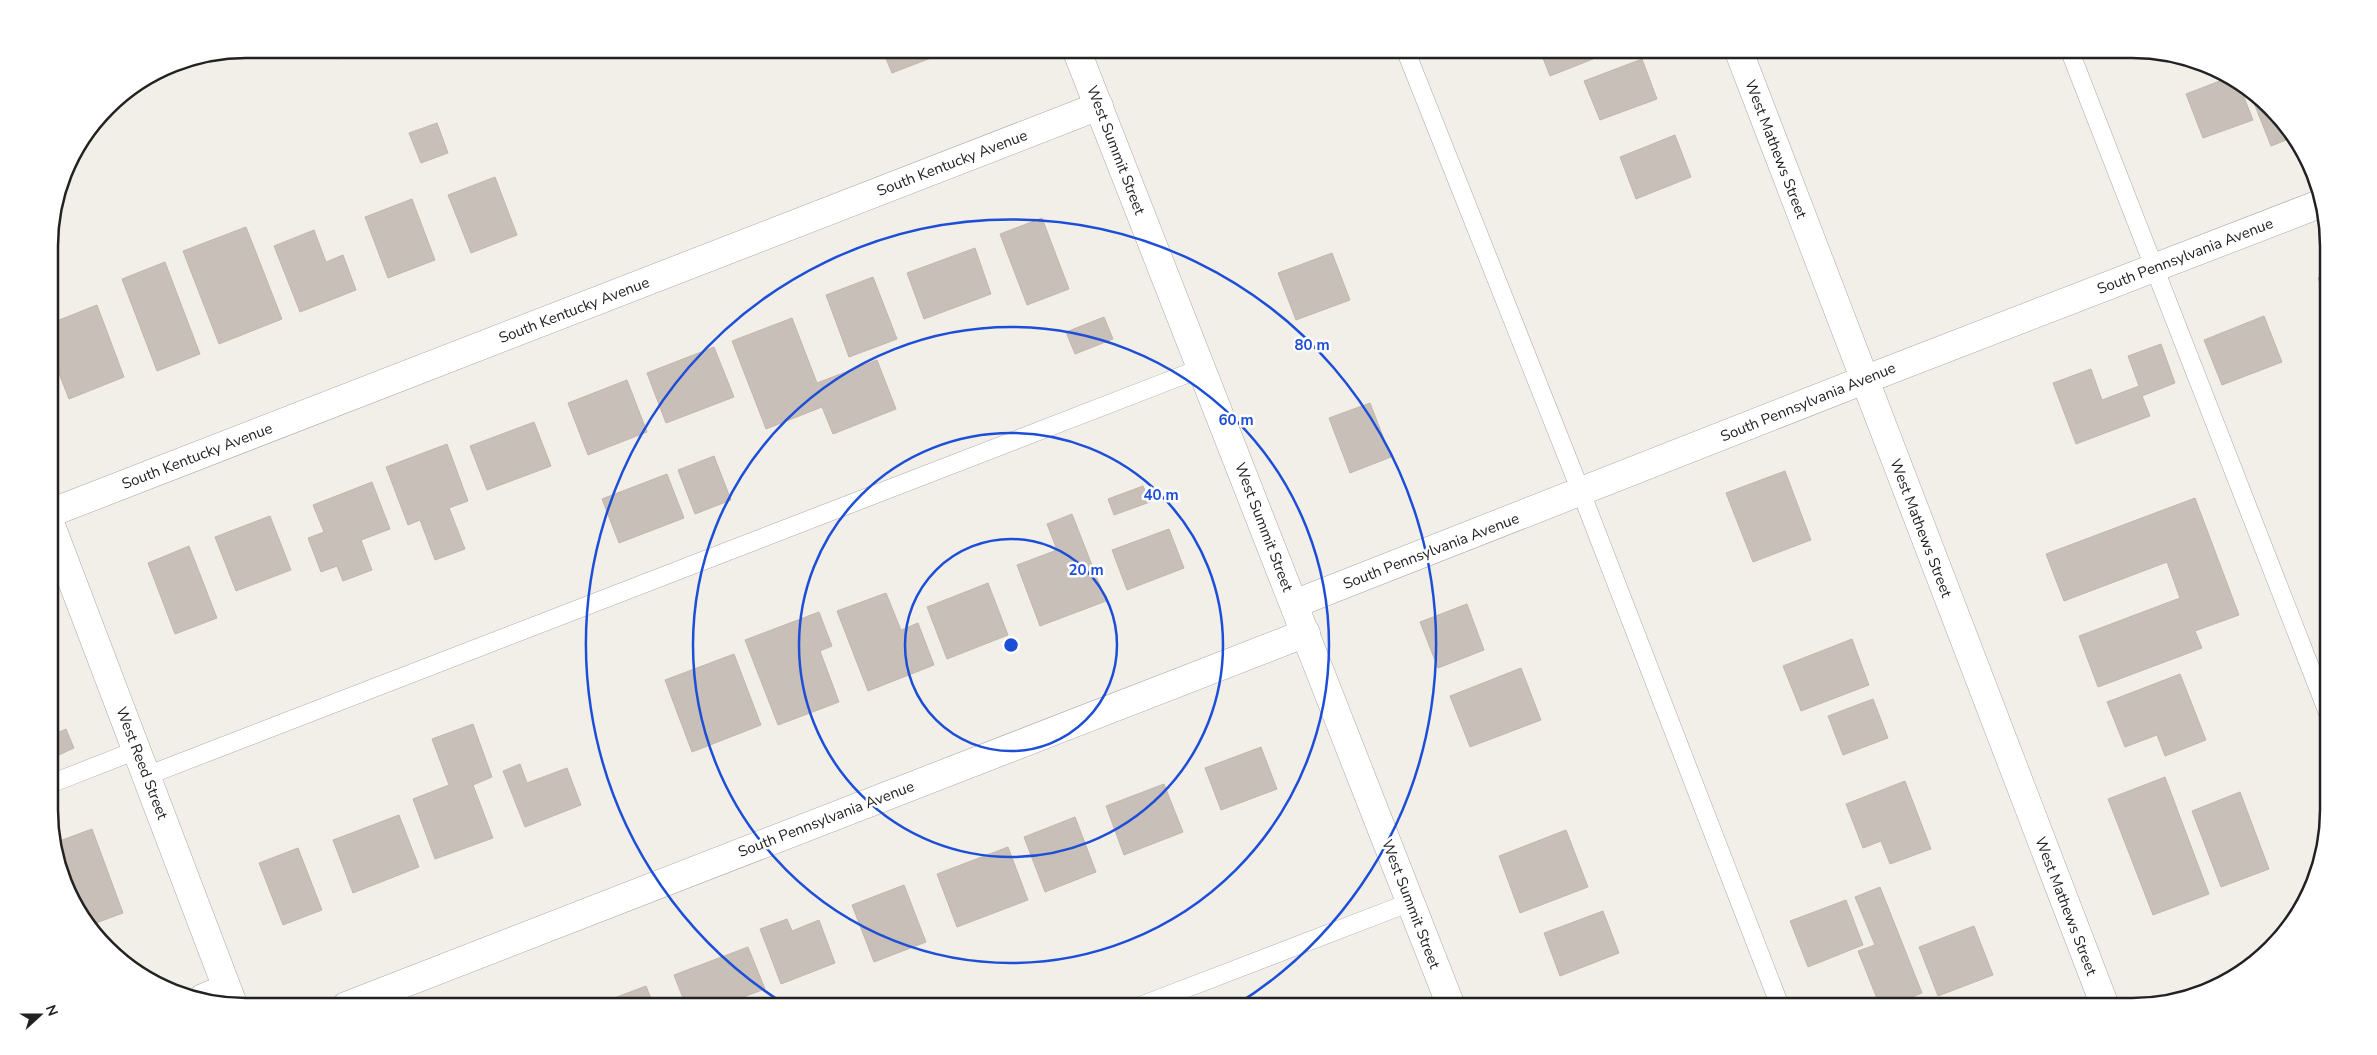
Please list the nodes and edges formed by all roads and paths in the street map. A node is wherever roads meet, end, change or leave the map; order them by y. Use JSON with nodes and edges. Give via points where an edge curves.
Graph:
{"nodes":[{"id":1,"x":1080,"y":58,"type":"edge"},
{"id":2,"x":1409,"y":58,"type":"edge"},
{"id":3,"x":1741,"y":58,"type":"edge"},
{"id":4,"x":2073,"y":58,"type":"edge"},
{"id":5,"x":1099,"y":106,"type":"junction"},
{"id":6,"x":2315,"y":206,"type":"edge"},
{"id":7,"x":2153,"y":268,"type":"junction"},
{"id":8,"x":1202,"y":368,"type":"junction"},
{"id":9,"x":1864,"y":380,"type":"junction"},
{"id":10,"x":1582,"y":492,"type":"junction"},
{"id":11,"x":58,"y":510,"type":"edge"},
{"id":12,"x":58,"y":544,"type":"edge"},
{"id":13,"x":1294,"y":604,"type":"junction"},
{"id":14,"x":1306,"y":633,"type":"junction"},
{"id":15,"x":2320,"y":693,"type":"edge"},
{"id":16,"x":136,"y":750,"type":"junction"},
{"id":17,"x":146,"y":776,"type":"junction"},
{"id":18,"x":58,"y":781,"type":"edge"},
{"id":19,"x":1411,"y":902,"type":"junction"},
{"id":20,"x":221,"y":996,"type":"edge"},
{"id":21,"x":367,"y":998,"type":"edge"},
{"id":22,"x":1161,"y":998,"type":"edge"},
{"id":23,"x":1448,"y":998,"type":"edge"},
{"id":24,"x":1777,"y":998,"type":"edge"},
{"id":25,"x":2102,"y":998,"type":"edge"}],
"edges":[{"from":1,"to":5,"type":"street","name":"West Summit Street"},
{"from":2,"to":10,"type":"lane"},
{"from":3,"to":9,"type":"street","name":"West Mathews Street"},
{"from":4,"to":7,"type":"lane"},
{"from":5,"to":8,"type":"street","name":"West Summit Street"},
{"from":5,"to":11,"type":"street","name":"South Kentucky Avenue"},
{"from":6,"to":7,"type":"street","name":"South Pennsylvania Avenue"},
{"from":7,"to":9,"type":"street","name":"South Pennsylvania Avenue"},
{"from":7,"to":15,"type":"lane"},
{"from":8,"to":13,"type":"street","name":"West Summit Street"},
{"from":8,"to":17,"type":"lane"},
{"from":9,"to":10,"type":"street","name":"South Pennsylvania Avenue"},
{"from":9,"to":25,"type":"street","name":"West Mathews Street"},
{"from":10,"to":13,"type":"street","name":"South Pennsylvania Avenue"},
{"from":10,"to":24,"type":"lane"},
{"from":12,"to":16,"type":"street","name":"West Reed Street"},
{"from":13,"to":14,"type":"street","name":"West Summit Street"},
{"from":14,"to":19,"type":"street","name":"West Summit Street"},
{"from":14,"to":21,"type":"street","name":"South Pennsylvania Avenue"},
{"from":16,"to":17,"type":"street","name":"West Reed Street"},
{"from":16,"to":18,"type":"lane"},
{"from":17,"to":20,"type":"street","name":"West Reed Street"},
{"from":19,"to":22,"type":"lane"},
{"from":19,"to":23,"type":"street","name":"West Summit Street"}]}
